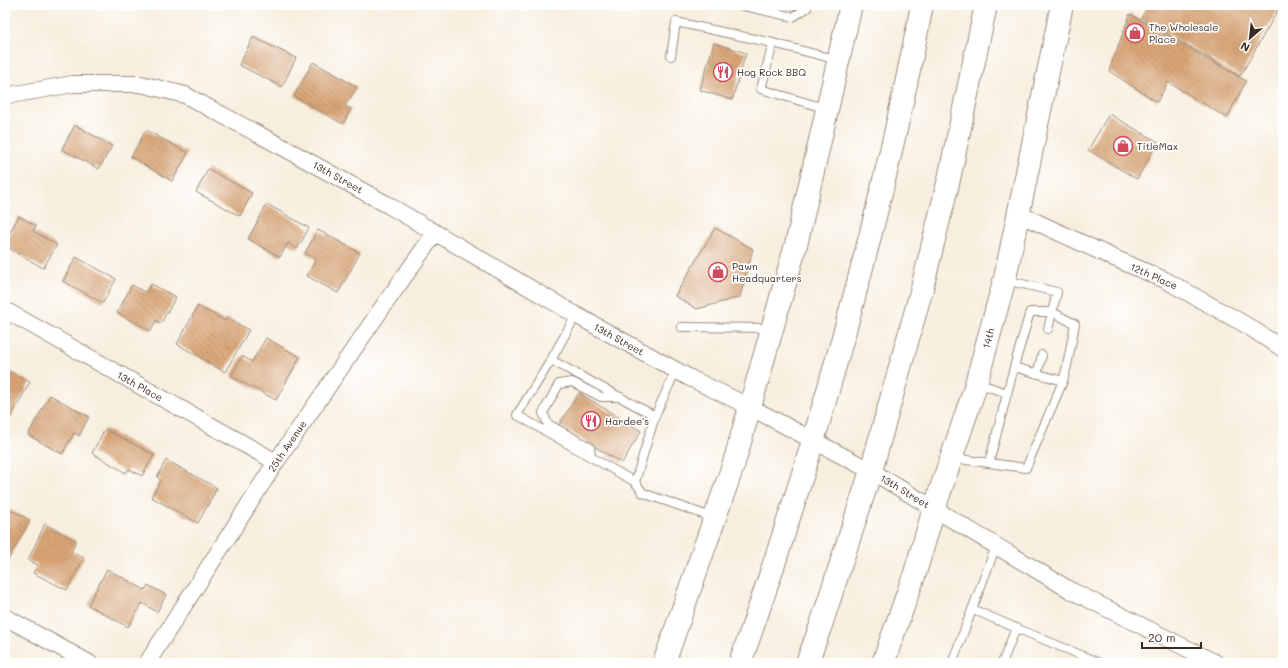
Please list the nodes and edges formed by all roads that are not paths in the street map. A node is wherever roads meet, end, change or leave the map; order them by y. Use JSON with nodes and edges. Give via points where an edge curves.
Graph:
{"nodes":[{"id":1,"x":740,"y":5,"type":"edge"},
{"id":2,"x":808,"y":5,"type":"edge"},
{"id":3,"x":851,"y":5,"type":"edge"},
{"id":4,"x":922,"y":5,"type":"edge"},
{"id":5,"x":986,"y":5,"type":"edge"},
{"id":6,"x":1062,"y":5,"type":"edge"},
{"id":7,"x":773,"y":43,"type":"junction"},
{"id":8,"x":671,"y":56,"type":"dead end"},
{"id":9,"x":839,"y":60,"type":"junction"},
{"id":10,"x":5,"y":96,"type":"edge"},
{"id":11,"x":828,"y":109,"type":"junction"},
{"id":12,"x":1019,"y":214,"type":"junction"},
{"id":13,"x":435,"y":233,"type":"junction"},
{"id":14,"x":1004,"y":280,"type":"junction"},
{"id":15,"x":5,"y":310,"type":"edge"},
{"id":16,"x":1052,"y":312,"type":"junction"},
{"id":17,"x":576,"y":315,"type":"junction"},
{"id":18,"x":681,"y":327,"type":"dead end"},
{"id":19,"x":772,"y":328,"type":"junction"},
{"id":20,"x":1048,"y":329,"type":"dead end"},
{"id":21,"x":1283,"y":349,"type":"edge"},
{"id":22,"x":1042,"y":355,"type":"dead end"},
{"id":23,"x":551,"y":360,"type":"junction"},
{"id":24,"x":1014,"y":367,"type":"junction"},
{"id":25,"x":676,"y":370,"type":"junction"},
{"id":26,"x":1037,"y":374,"type":"junction"},
{"id":27,"x":1063,"y":381,"type":"junction"},
{"id":28,"x":976,"y":382,"type":"junction"},
{"id":29,"x":1007,"y":392,"type":"junction"},
{"id":30,"x":621,"y":397,"type":"junction"},
{"id":31,"x":750,"y":407,"type":"junction"},
{"id":32,"x":655,"y":416,"type":"junction"},
{"id":33,"x":813,"y":440,"type":"junction"},
{"id":34,"x":591,"y":457,"type":"junction"},
{"id":35,"x":951,"y":458,"type":"junction"},
{"id":36,"x":276,"y":462,"type":"junction"},
{"id":37,"x":989,"y":463,"type":"junction"},
{"id":38,"x":871,"y":471,"type":"junction"},
{"id":39,"x":634,"y":482,"type":"junction"},
{"id":40,"x":934,"y":509,"type":"junction"},
{"id":41,"x":715,"y":518,"type":"junction"},
{"id":42,"x":996,"y":546,"type":"junction"},
{"id":43,"x":972,"y":610,"type":"junction"},
{"id":44,"x":5,"y":617,"type":"edge"},
{"id":45,"x":1016,"y":628,"type":"junction"},
{"id":46,"x":90,"y":663,"type":"edge"},
{"id":47,"x":147,"y":663,"type":"edge"},
{"id":48,"x":664,"y":663,"type":"edge"},
{"id":49,"x":740,"y":663,"type":"edge"},
{"id":50,"x":807,"y":663,"type":"edge"},
{"id":51,"x":883,"y":663,"type":"edge"},
{"id":52,"x":952,"y":663,"type":"edge"},
{"id":53,"x":1002,"y":663,"type":"edge"},
{"id":54,"x":1100,"y":663,"type":"edge"},
{"id":55,"x":1216,"y":663,"type":"edge"}],
"edges":[{"from":1,"to":2,"type":"lane","via":[[793,17]]},
{"from":3,"to":9,"type":"main road"},
{"from":4,"to":33,"type":"main road","via":[[887,170],[852,306]]},
{"from":5,"to":38,"type":"main road","via":[[949,179],[921,292]]},
{"from":6,"to":12,"type":"main road","name":"14th"},
{"from":7,"to":8,"type":"lane","via":[[676,22]]},
{"from":7,"to":9,"type":"lane"},
{"from":7,"to":11,"type":"lane","via":[[761,89]]},
{"from":9,"to":11,"type":"main road"},
{"from":10,"to":13,"type":"street","name":"13th Street","via":[[74,84],[141,84],[185,94]]},
{"from":11,"to":19,"type":"main road","via":[[797,241]]},
{"from":12,"to":14,"type":"main road","name":"14th"},
{"from":12,"to":21,"type":"street","name":"12th Place","via":[[1165,280],[1246,325]]},
{"from":13,"to":17,"type":"street","name":"13th Street"},
{"from":13,"to":36,"type":"street","name":"25th Avenue"},
{"from":14,"to":16,"type":"lane","via":[[1057,292]]},
{"from":14,"to":28,"type":"main road","name":"14th"},
{"from":15,"to":36,"type":"street","name":"13th Place"},
{"from":16,"to":20,"type":"lane"},
{"from":16,"to":24,"type":"lane","via":[[1030,312]]},
{"from":16,"to":27,"type":"lane","via":[[1075,324]]},
{"from":17,"to":23,"type":"lane"},
{"from":17,"to":25,"type":"street","name":"13th Street"},
{"from":18,"to":19,"type":"lane"},
{"from":19,"to":31,"type":"main road"},
{"from":22,"to":26,"type":"lane"},
{"from":23,"to":30,"type":"lane"},
{"from":23,"to":34,"type":"lane","via":[[517,415]]},
{"from":24,"to":26,"type":"lane"},
{"from":24,"to":29,"type":"lane"},
{"from":25,"to":31,"type":"street","name":"13th Street"},
{"from":25,"to":32,"type":"lane"},
{"from":26,"to":27,"type":"lane"},
{"from":27,"to":37,"type":"lane","via":[[1026,468]]},
{"from":28,"to":29,"type":"lane"},
{"from":28,"to":35,"type":"main road","name":"14th"},
{"from":29,"to":37,"type":"lane"},
{"from":30,"to":32,"type":"lane"},
{"from":30,"to":34,"type":"lane","via":[[602,397],[572,382],[559,384],[542,414],[548,424],[590,448]]},
{"from":31,"to":33,"type":"street","name":"13th Street"},
{"from":31,"to":41,"type":"main road"},
{"from":32,"to":39,"type":"lane"},
{"from":33,"to":38,"type":"street","name":"13th Street"},
{"from":33,"to":49,"type":"main road","via":[[786,530]]},
{"from":34,"to":39,"type":"lane"},
{"from":35,"to":37,"type":"lane"},
{"from":35,"to":40,"type":"main road","name":"14th"},
{"from":36,"to":47,"type":"street","name":"25th Avenue"},
{"from":38,"to":40,"type":"street","name":"13th Street"},
{"from":38,"to":50,"type":"main road"},
{"from":39,"to":41,"type":"lane","via":[[642,493]]},
{"from":40,"to":42,"type":"street","name":"13th Street"},
{"from":40,"to":51,"type":"main road","name":"14th"},
{"from":41,"to":48,"type":"main road"},
{"from":42,"to":43,"type":"lane"},
{"from":42,"to":55,"type":"street","name":"13th Street","via":[[1070,590]]},
{"from":43,"to":45,"type":"lane"},
{"from":43,"to":52,"type":"lane"},
{"from":44,"to":46,"type":"street"},
{"from":45,"to":53,"type":"lane"},
{"from":45,"to":54,"type":"lane"}]}
